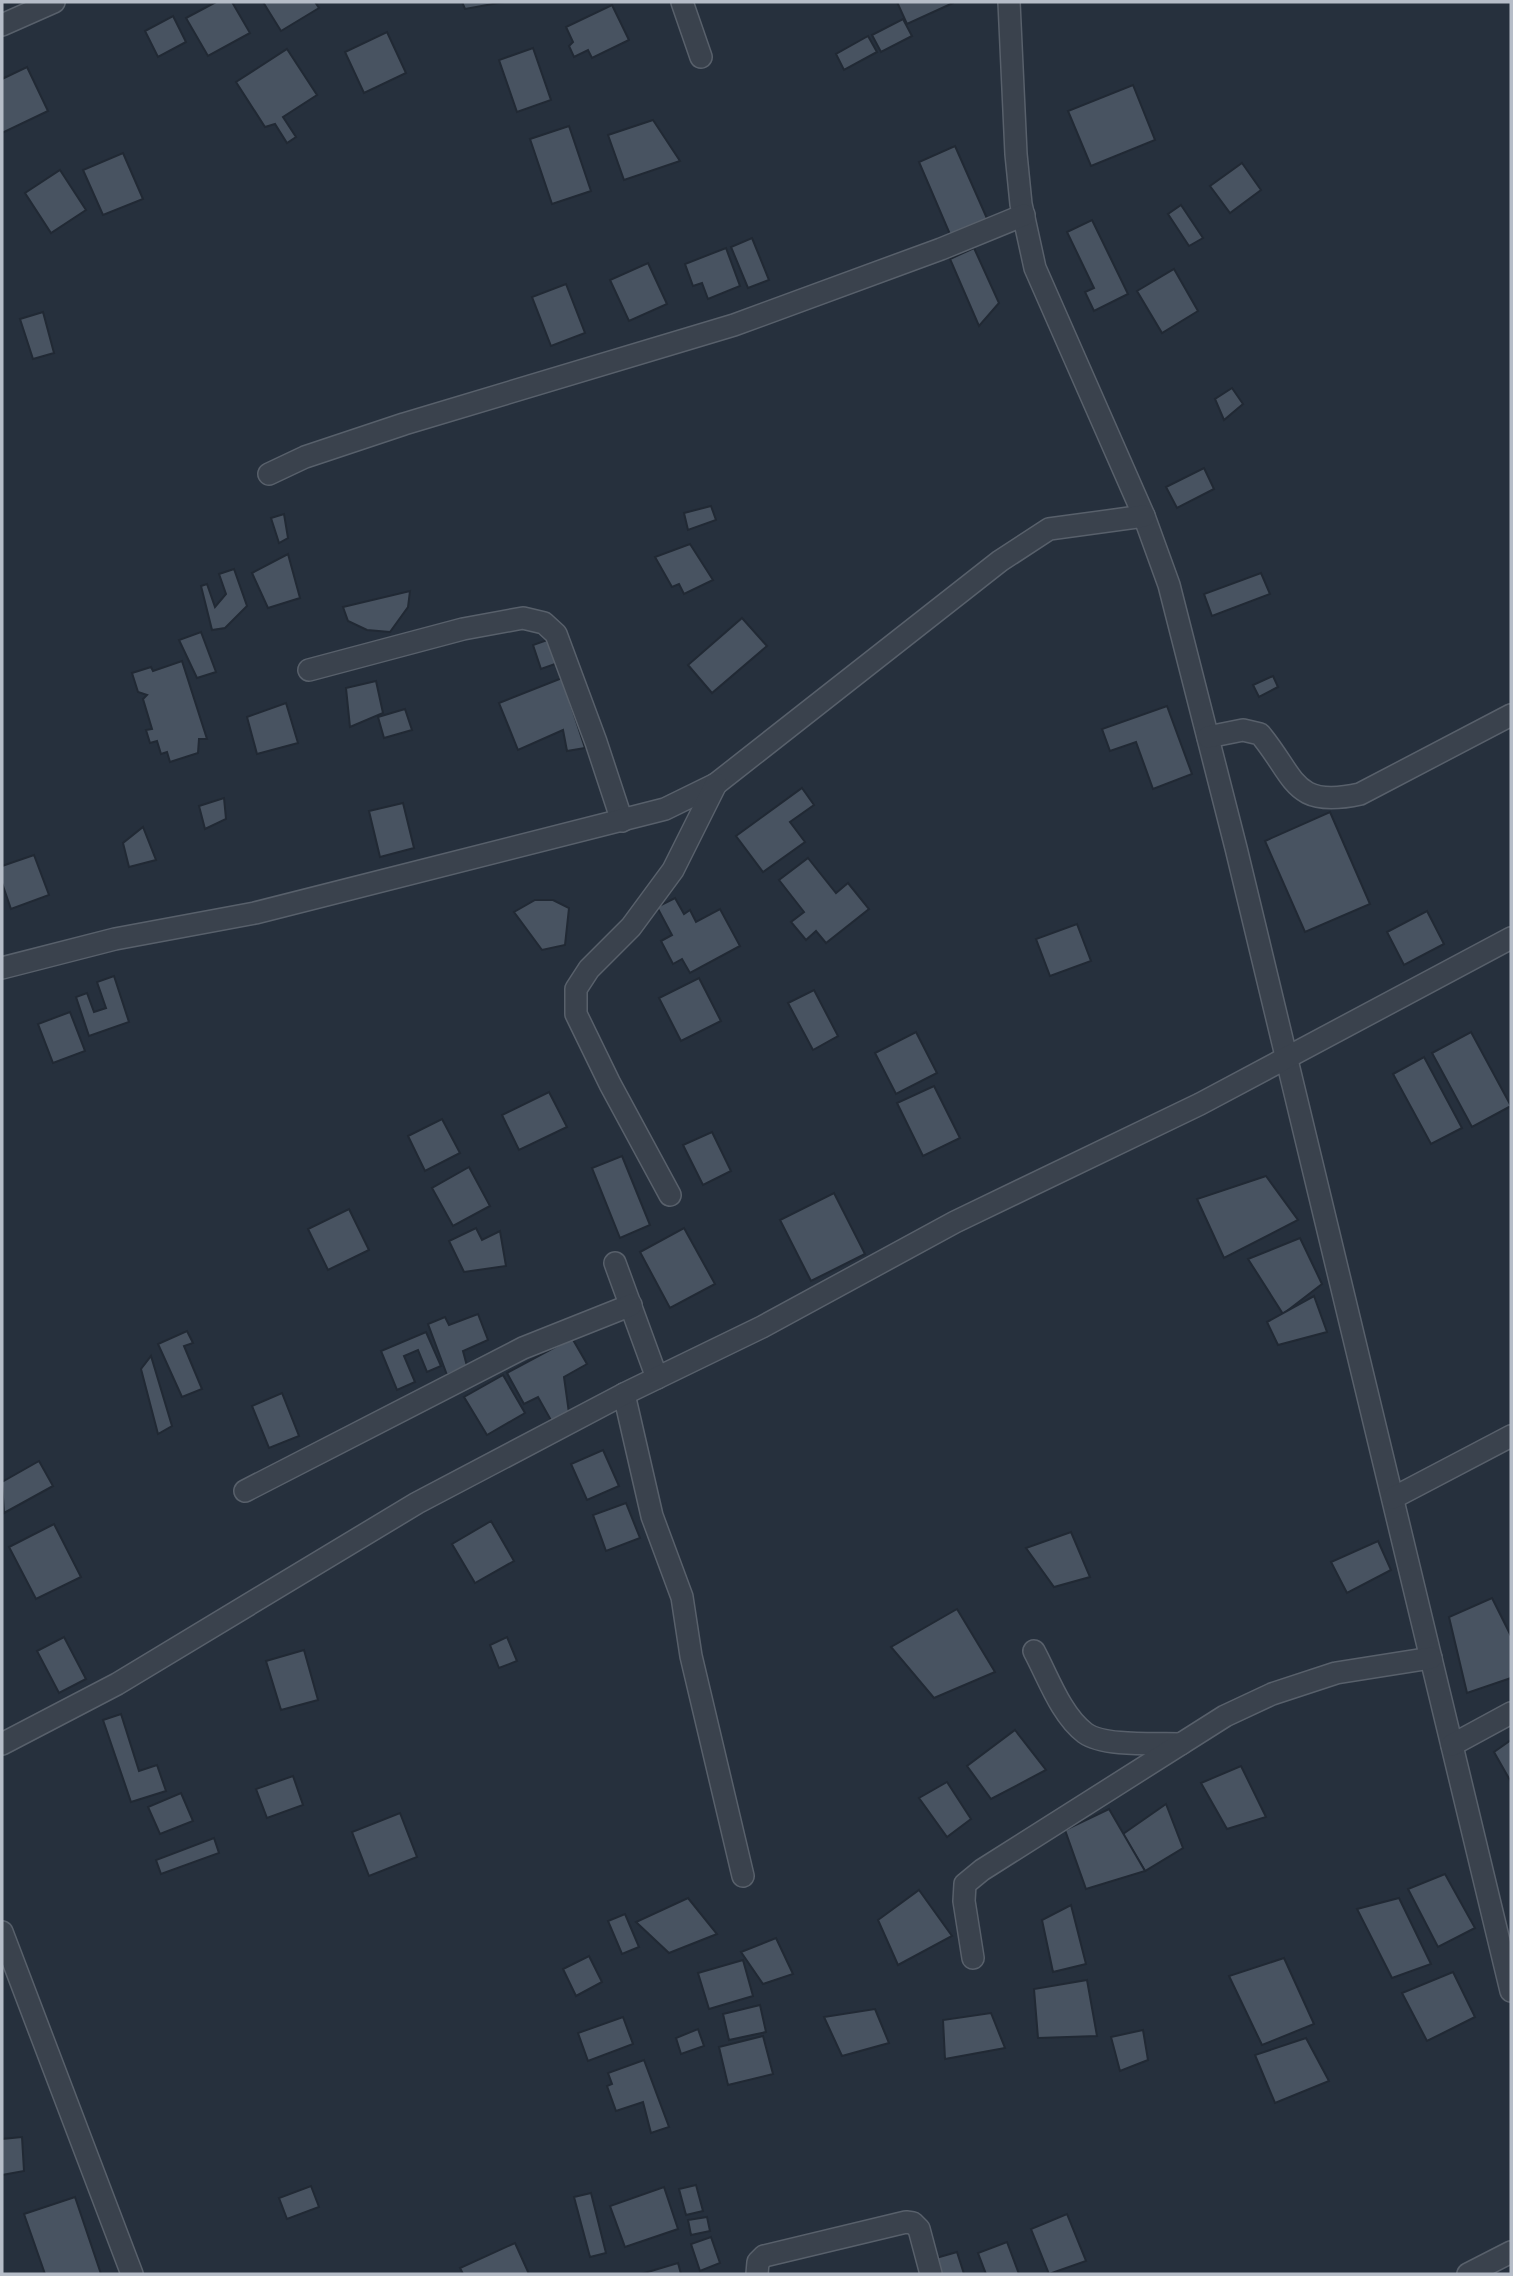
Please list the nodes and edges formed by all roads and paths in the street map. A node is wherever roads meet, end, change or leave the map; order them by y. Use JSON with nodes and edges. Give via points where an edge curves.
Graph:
{"nodes":[{"id":1,"x":54,"y":2,"type":"edge"},
{"id":2,"x":682,"y":2,"type":"edge"},
{"id":3,"x":1009,"y":2,"type":"edge"},
{"id":4,"x":2,"y":25,"type":"edge"},
{"id":5,"x":701,"y":57,"type":"dead end"},
{"id":6,"x":1024,"y":215,"type":"junction"},
{"id":7,"x":269,"y":474,"type":"dead end"},
{"id":8,"x":1144,"y":516,"type":"junction"},
{"id":9,"x":309,"y":670,"type":"dead end"},
{"id":10,"x":1511,"y":715,"type":"edge"},
{"id":11,"x":1208,"y":737,"type":"junction"},
{"id":12,"x":716,"y":784,"type":"junction"},
{"id":13,"x":622,"y":821,"type":"junction"},
{"id":14,"x":1511,"y":938,"type":"edge"},
{"id":15,"x":2,"y":968,"type":"edge"},
{"id":16,"x":1287,"y":1058,"type":"junction"},
{"id":17,"x":670,"y":1195,"type":"dead end"},
{"id":18,"x":615,"y":1263,"type":"dead end"},
{"id":19,"x":631,"y":1305,"type":"junction"},
{"id":20,"x":657,"y":1378,"type":"junction"},
{"id":21,"x":624,"y":1394,"type":"junction"},
{"id":22,"x":1511,"y":1436,"type":"edge"},
{"id":23,"x":244,"y":1491,"type":"dead end"},
{"id":24,"x":1393,"y":1498,"type":"junction"},
{"id":25,"x":1034,"y":1651,"type":"dead end"},
{"id":26,"x":1432,"y":1658,"type":"junction"},
{"id":27,"x":1511,"y":1713,"type":"edge"},
{"id":28,"x":2,"y":1744,"type":"edge"},
{"id":29,"x":1181,"y":1744,"type":"junction"},
{"id":30,"x":1452,"y":1745,"type":"junction"},
{"id":31,"x":743,"y":1876,"type":"dead end"},
{"id":32,"x":2,"y":1932,"type":"edge"},
{"id":33,"x":973,"y":1958,"type":"dead end"},
{"id":34,"x":1511,"y":1991,"type":"edge"},
{"id":35,"x":1511,"y":2252,"type":"edge"},
{"id":36,"x":132,"y":2274,"type":"edge"},
{"id":37,"x":757,"y":2274,"type":"edge"},
{"id":38,"x":931,"y":2274,"type":"edge"},
{"id":39,"x":1468,"y":2274,"type":"edge"}],
"edges":[{"from":1,"to":4,"type":"street"},
{"from":2,"to":5,"type":"street"},
{"from":3,"to":6,"type":"street","via":[[1016,154]]},
{"from":6,"to":7,"type":"street","via":[[734,325],[404,424]]},
{"from":6,"to":8,"type":"street","via":[[1035,268]]},
{"from":8,"to":11,"type":"street","via":[[1169,585]]},
{"from":8,"to":12,"type":"street","via":[[1049,529],[1000,561]]},
{"from":9,"to":13,"type":"street","via":[[463,629],[523,618],[544,623],[556,634]]},
{"from":10,"to":11,"type":"street","via":[[1360,794],[1334,800],[1319,798],[1293,782],[1260,734],[1243,730]]},
{"from":11,"to":16,"type":"street"},
{"from":12,"to":13,"type":"street","via":[[665,809]]},
{"from":12,"to":17,"type":"street","via":[[673,870],[576,989],[576,1014]]},
{"from":13,"to":15,"type":"street","via":[[255,913],[115,939]]},
{"from":14,"to":16,"type":"street"},
{"from":16,"to":20,"type":"street","via":[[955,1222],[762,1327]]},
{"from":16,"to":24,"type":"street"},
{"from":18,"to":19,"type":"street"},
{"from":19,"to":20,"type":"street"},
{"from":19,"to":23,"type":"street","via":[[523,1348]]},
{"from":20,"to":21,"type":"street"},
{"from":21,"to":28,"type":"street","via":[[416,1503],[129,1678]]},
{"from":21,"to":31,"type":"street","via":[[652,1516],[682,1597],[691,1656]]},
{"from":22,"to":24,"type":"street"},
{"from":24,"to":26,"type":"street"},
{"from":25,"to":29,"type":"street","via":[[1071,1719],[1087,1735]]},
{"from":26,"to":29,"type":"street","via":[[1336,1673],[1272,1693]]},
{"from":26,"to":30,"type":"street"},
{"from":27,"to":30,"type":"street"},
{"from":29,"to":33,"type":"street","via":[[965,1884]]},
{"from":30,"to":34,"type":"street"},
{"from":32,"to":36,"type":"street"},
{"from":35,"to":39,"type":"street"},
{"from":37,"to":38,"type":"street","via":[[764,2256],[906,2222],[919,2229]]}]}
